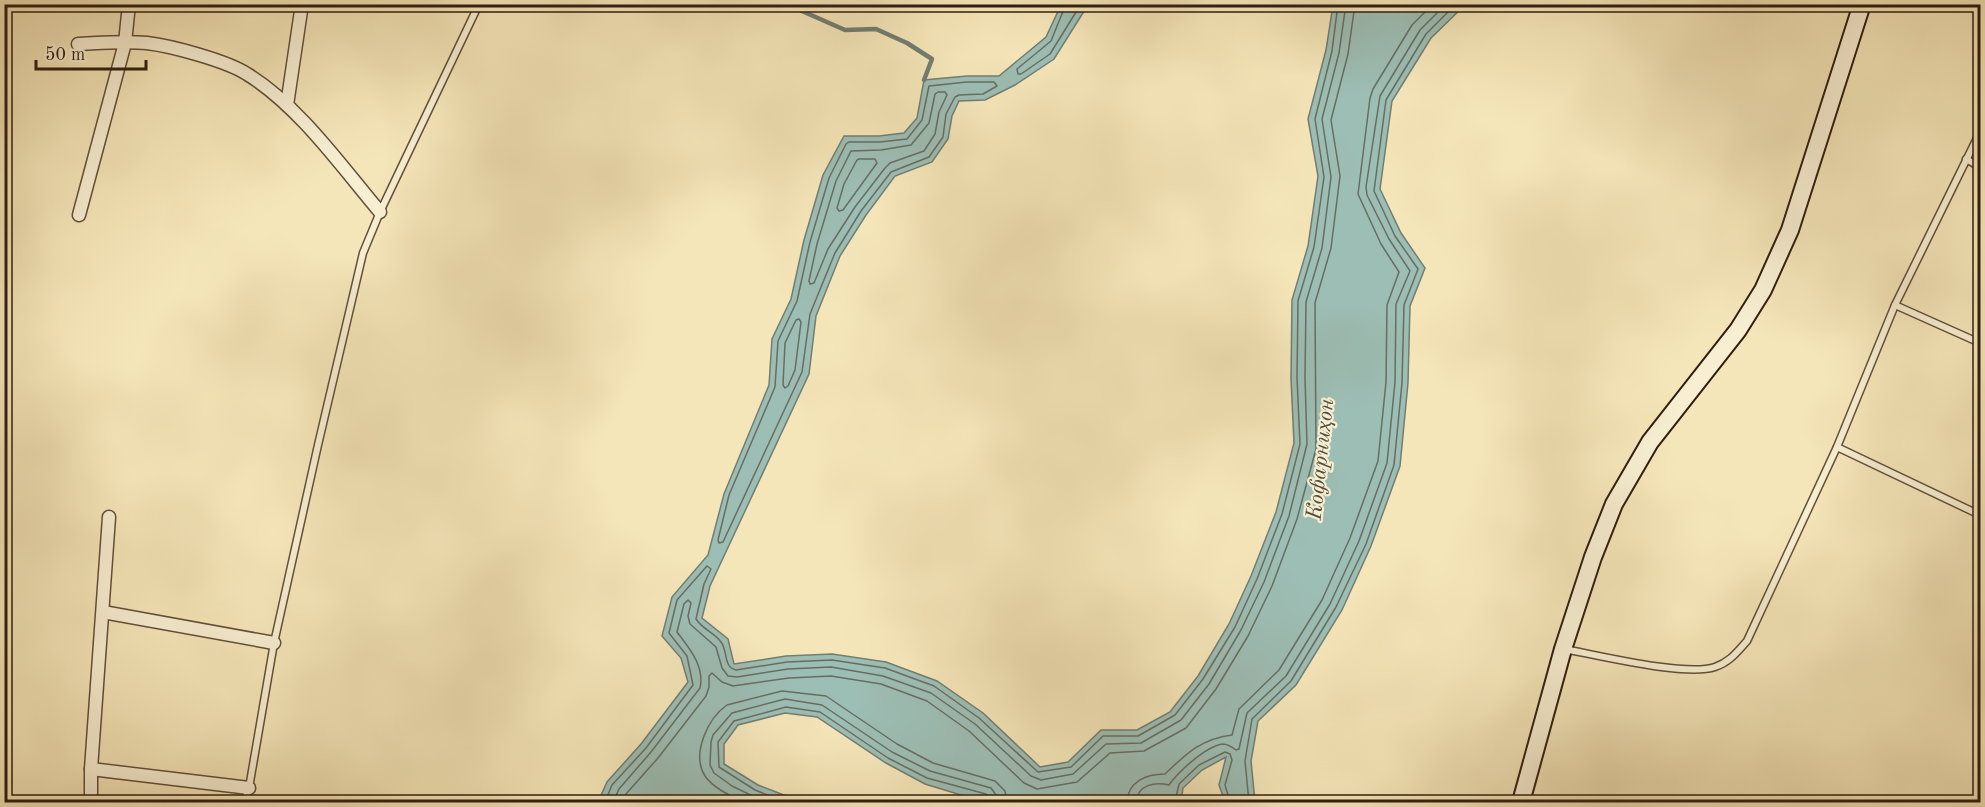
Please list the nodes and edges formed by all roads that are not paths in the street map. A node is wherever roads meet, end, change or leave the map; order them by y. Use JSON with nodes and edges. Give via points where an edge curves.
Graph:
{"nodes":[{"id":1,"x":129,"y":4,"type":"edge"},
{"id":2,"x":302,"y":4,"type":"edge"},
{"id":3,"x":479,"y":4,"type":"edge"},
{"id":4,"x":1862,"y":4,"type":"edge"},
{"id":5,"x":125,"y":43,"type":"junction"},
{"id":6,"x":78,"y":44,"type":"dead end"},
{"id":7,"x":287,"y":105,"type":"junction"},
{"id":8,"x":1980,"y":132,"type":"edge"},
{"id":9,"x":1966,"y":159,"type":"junction"},
{"id":10,"x":1980,"y":167,"type":"edge"},
{"id":11,"x":380,"y":212,"type":"junction"},
{"id":12,"x":79,"y":215,"type":"dead end"},
{"id":13,"x":1895,"y":305,"type":"junction"},
{"id":14,"x":1980,"y":343,"type":"edge"},
{"id":15,"x":1837,"y":447,"type":"junction"},
{"id":16,"x":1980,"y":516,"type":"edge"},
{"id":17,"x":109,"y":517,"type":"dead end"},
{"id":18,"x":102,"y":612,"type":"junction"},
{"id":19,"x":274,"y":643,"type":"junction"},
{"id":20,"x":1563,"y":649,"type":"junction"},
{"id":21,"x":91,"y":769,"type":"junction"},
{"id":22,"x":249,"y":788,"type":"junction"},
{"id":23,"x":91,"y":802,"type":"edge"},
{"id":24,"x":244,"y":802,"type":"edge"},
{"id":25,"x":1521,"y":802,"type":"edge"}],
"edges":[{"from":1,"to":5,"type":"street"},
{"from":2,"to":7,"type":"street"},
{"from":3,"to":11,"type":"lane"},
{"from":4,"to":20,"type":"street","via":[[1790,230],[1763,290],[1738,330],[1650,442],[1614,504]]},
{"from":5,"to":6,"type":"street"},
{"from":5,"to":7,"type":"street","via":[[148,43],[234,68]]},
{"from":5,"to":12,"type":"street"},
{"from":7,"to":11,"type":"street"},
{"from":8,"to":9,"type":"lane"},
{"from":9,"to":10,"type":"lane"},
{"from":9,"to":13,"type":"lane"},
{"from":11,"to":19,"type":"lane","via":[[363,254]]},
{"from":13,"to":14,"type":"lane"},
{"from":13,"to":15,"type":"lane"},
{"from":15,"to":16,"type":"lane"},
{"from":15,"to":20,"type":"lane","via":[[1747,641],[1731,660],[1713,668],[1664,667]]},
{"from":17,"to":18,"type":"street"},
{"from":18,"to":19,"type":"street"},
{"from":18,"to":21,"type":"street"},
{"from":19,"to":22,"type":"lane"},
{"from":20,"to":25,"type":"street"},
{"from":21,"to":22,"type":"street"},
{"from":21,"to":23,"type":"street"},
{"from":22,"to":24,"type":"lane"}]}
